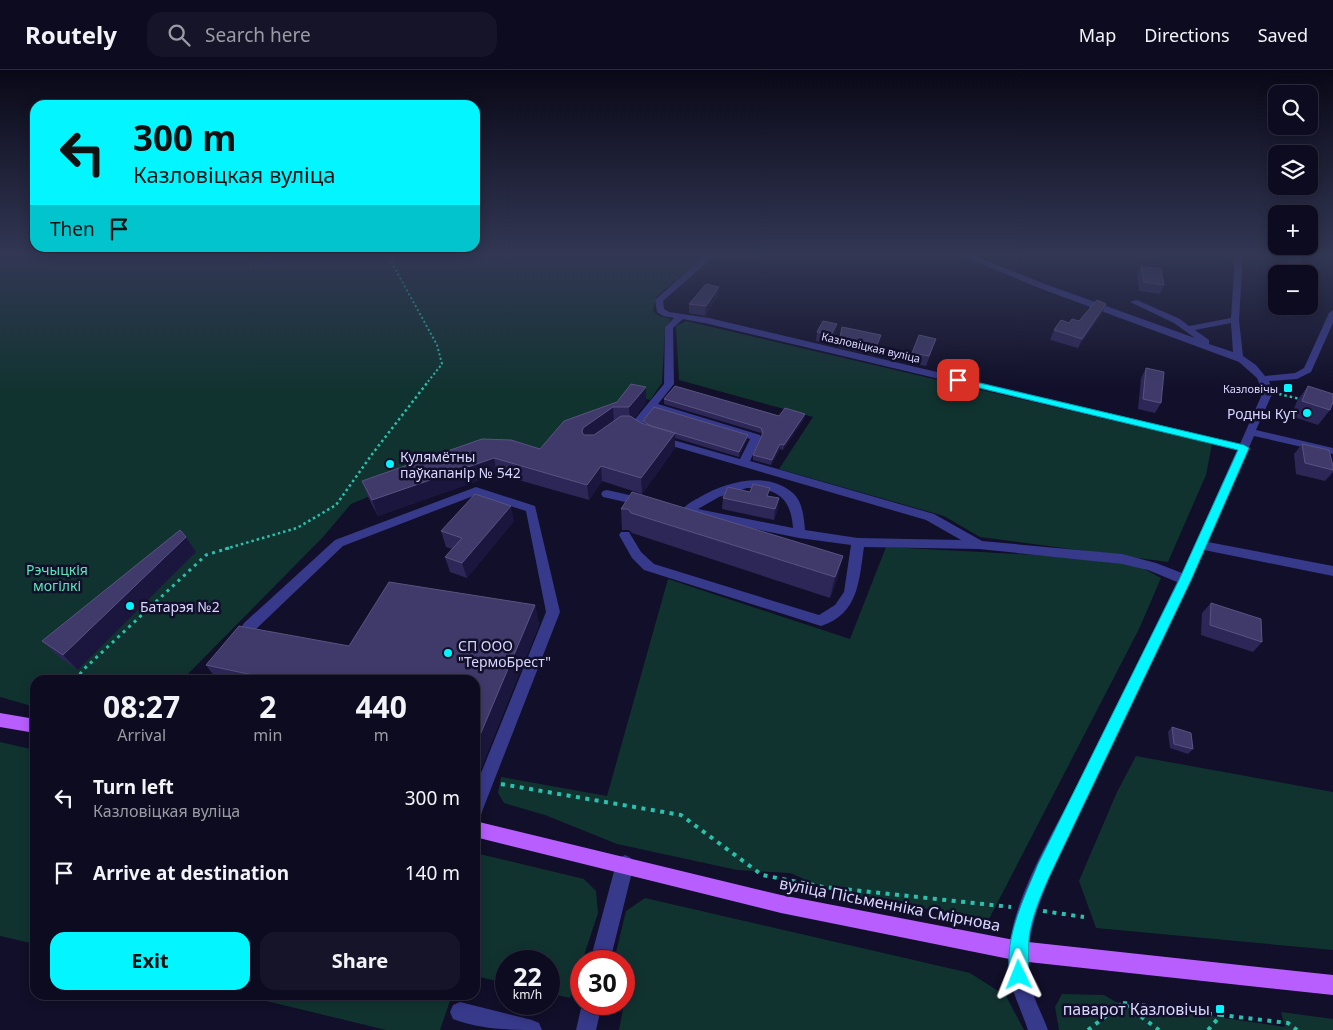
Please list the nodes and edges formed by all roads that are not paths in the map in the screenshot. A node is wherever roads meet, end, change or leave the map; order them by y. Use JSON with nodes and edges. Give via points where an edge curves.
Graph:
{"nodes":[{"id":1,"x":660,"y":299,"type":"edge"},
{"id":2,"x":1077,"y":299,"type":"edge"},
{"id":3,"x":1236,"y":299,"type":"edge"},
{"id":4,"x":1134,"y":302,"type":"dead end"},
{"id":5,"x":1333,"y":313,"type":"edge"},
{"id":6,"x":680,"y":317,"type":"junction"},
{"id":7,"x":1235,"y":320,"type":"junction"},
{"id":8,"x":1189,"y":329,"type":"junction"},
{"id":9,"x":1168,"y":332,"type":"junction"},
{"id":10,"x":1216,"y":349,"type":"junction"},
{"id":11,"x":1238,"y":357,"type":"junction"},
{"id":12,"x":1262,"y":379,"type":"junction"},
{"id":13,"x":652,"y":406,"type":"junction"},
{"id":14,"x":634,"y":427,"type":"junction"},
{"id":15,"x":612,"y":431,"type":"edge"},
{"id":16,"x":1251,"y":432,"type":"junction"},
{"id":17,"x":1244,"y":448,"type":"junction"},
{"id":18,"x":1333,"y":451,"type":"edge"},
{"id":19,"x":742,"y":464,"type":"junction"},
{"id":20,"x":607,"y":494,"type":"dead end"},
{"id":21,"x":652,"y":504,"type":"edge"},
{"id":22,"x":799,"y":534,"type":"junction"},
{"id":23,"x":625,"y":535,"type":"dead end"},
{"id":24,"x":858,"y":542,"type":"junction"},
{"id":25,"x":979,"y":545,"type":"junction"},
{"id":26,"x":1200,"y":546,"type":"junction"},
{"id":27,"x":1333,"y":571,"type":"edge"},
{"id":28,"x":1185,"y":580,"type":"junction"},
{"id":29,"x":233,"y":650,"type":"edge"},
{"id":30,"x":0,"y":720,"type":"edge"},
{"id":31,"x":30,"y":725,"type":"edge"},
{"id":32,"x":480,"y":797,"type":"edge"},
{"id":33,"x":480,"y":831,"type":"edge"},
{"id":34,"x":624,"y":864,"type":"junction"},
{"id":35,"x":603,"y":950,"type":"edge"},
{"id":36,"x":1018,"y":951,"type":"junction"},
{"id":37,"x":1333,"y":985,"type":"edge"},
{"id":38,"x":460,"y":1012,"type":"dead end"},
{"id":39,"x":589,"y":1015,"type":"edge"},
{"id":40,"x":532,"y":1030,"type":"edge"},
{"id":41,"x":586,"y":1030,"type":"edge"},
{"id":42,"x":1038,"y":1030,"type":"edge"}],
"edges":[{"from":1,"to":6,"type":"street","name":"Казловіцкая вуліца","via":[[660,310]]},
{"from":2,"to":9,"type":"street"},
{"from":3,"to":7,"type":"street"},
{"from":4,"to":8,"type":"street"},
{"from":5,"to":12,"type":"street","via":[[1308,370],[1297,376]]},
{"from":6,"to":13,"type":"street","via":[[669,328],[668,384]]},
{"from":6,"to":17,"type":"street","name":"Казловіцкая вуліца"},
{"from":7,"to":8,"type":"street"},
{"from":7,"to":11,"type":"street"},
{"from":8,"to":9,"type":"street"},
{"from":8,"to":10,"type":"street"},
{"from":9,"to":10,"type":"street"},
{"from":10,"to":11,"type":"street"},
{"from":11,"to":12,"type":"street"},
{"from":12,"to":16,"type":"street","via":[[1268,392]]},
{"from":13,"to":14,"type":"street"},
{"from":13,"to":19,"type":"street","via":[[756,437]]},
{"from":14,"to":15,"type":"street","via":[[619,426]]},
{"from":14,"to":19,"type":"street","via":[[646,435]]},
{"from":16,"to":17,"type":"street"},
{"from":16,"to":18,"type":"street"},
{"from":17,"to":26,"type":"street"},
{"from":19,"to":25,"type":"street","via":[[930,517]]},
{"from":20,"to":21,"type":"street"},
{"from":22,"to":22,"type":"street","via":[[683,510],[727,490],[746,485],[769,486],[790,497],[798,514]]},
{"from":22,"to":24,"type":"street"},
{"from":23,"to":24,"type":"street","via":[[648,567],[821,621],[840,609],[850,593]]},
{"from":24,"to":25,"type":"street"},
{"from":25,"to":28,"type":"street","via":[[1122,559],[1151,566]]},
{"from":26,"to":27,"type":"street"},
{"from":26,"to":28,"type":"street"},
{"from":28,"to":36,"type":"street","via":[[1044,870],[1028,909]]},
{"from":29,"to":32,"type":"street","via":[[249,627],[339,543],[476,491],[531,509],[553,612]]},
{"from":30,"to":31,"type":"main road"},
{"from":33,"to":34,"type":"main road","name":"вуліца Пісьменніка Смірнова"},
{"from":34,"to":35,"type":"street"},
{"from":34,"to":36,"type":"main road","name":"вуліца Пісьменніка Смірнова","via":[[781,904]]},
{"from":36,"to":37,"type":"main road","name":"вуліца Пісьменніка Смірнова"},
{"from":36,"to":42,"type":"street","via":[[1022,990]]},
{"from":38,"to":40,"type":"street"},
{"from":39,"to":41,"type":"street"}]}
